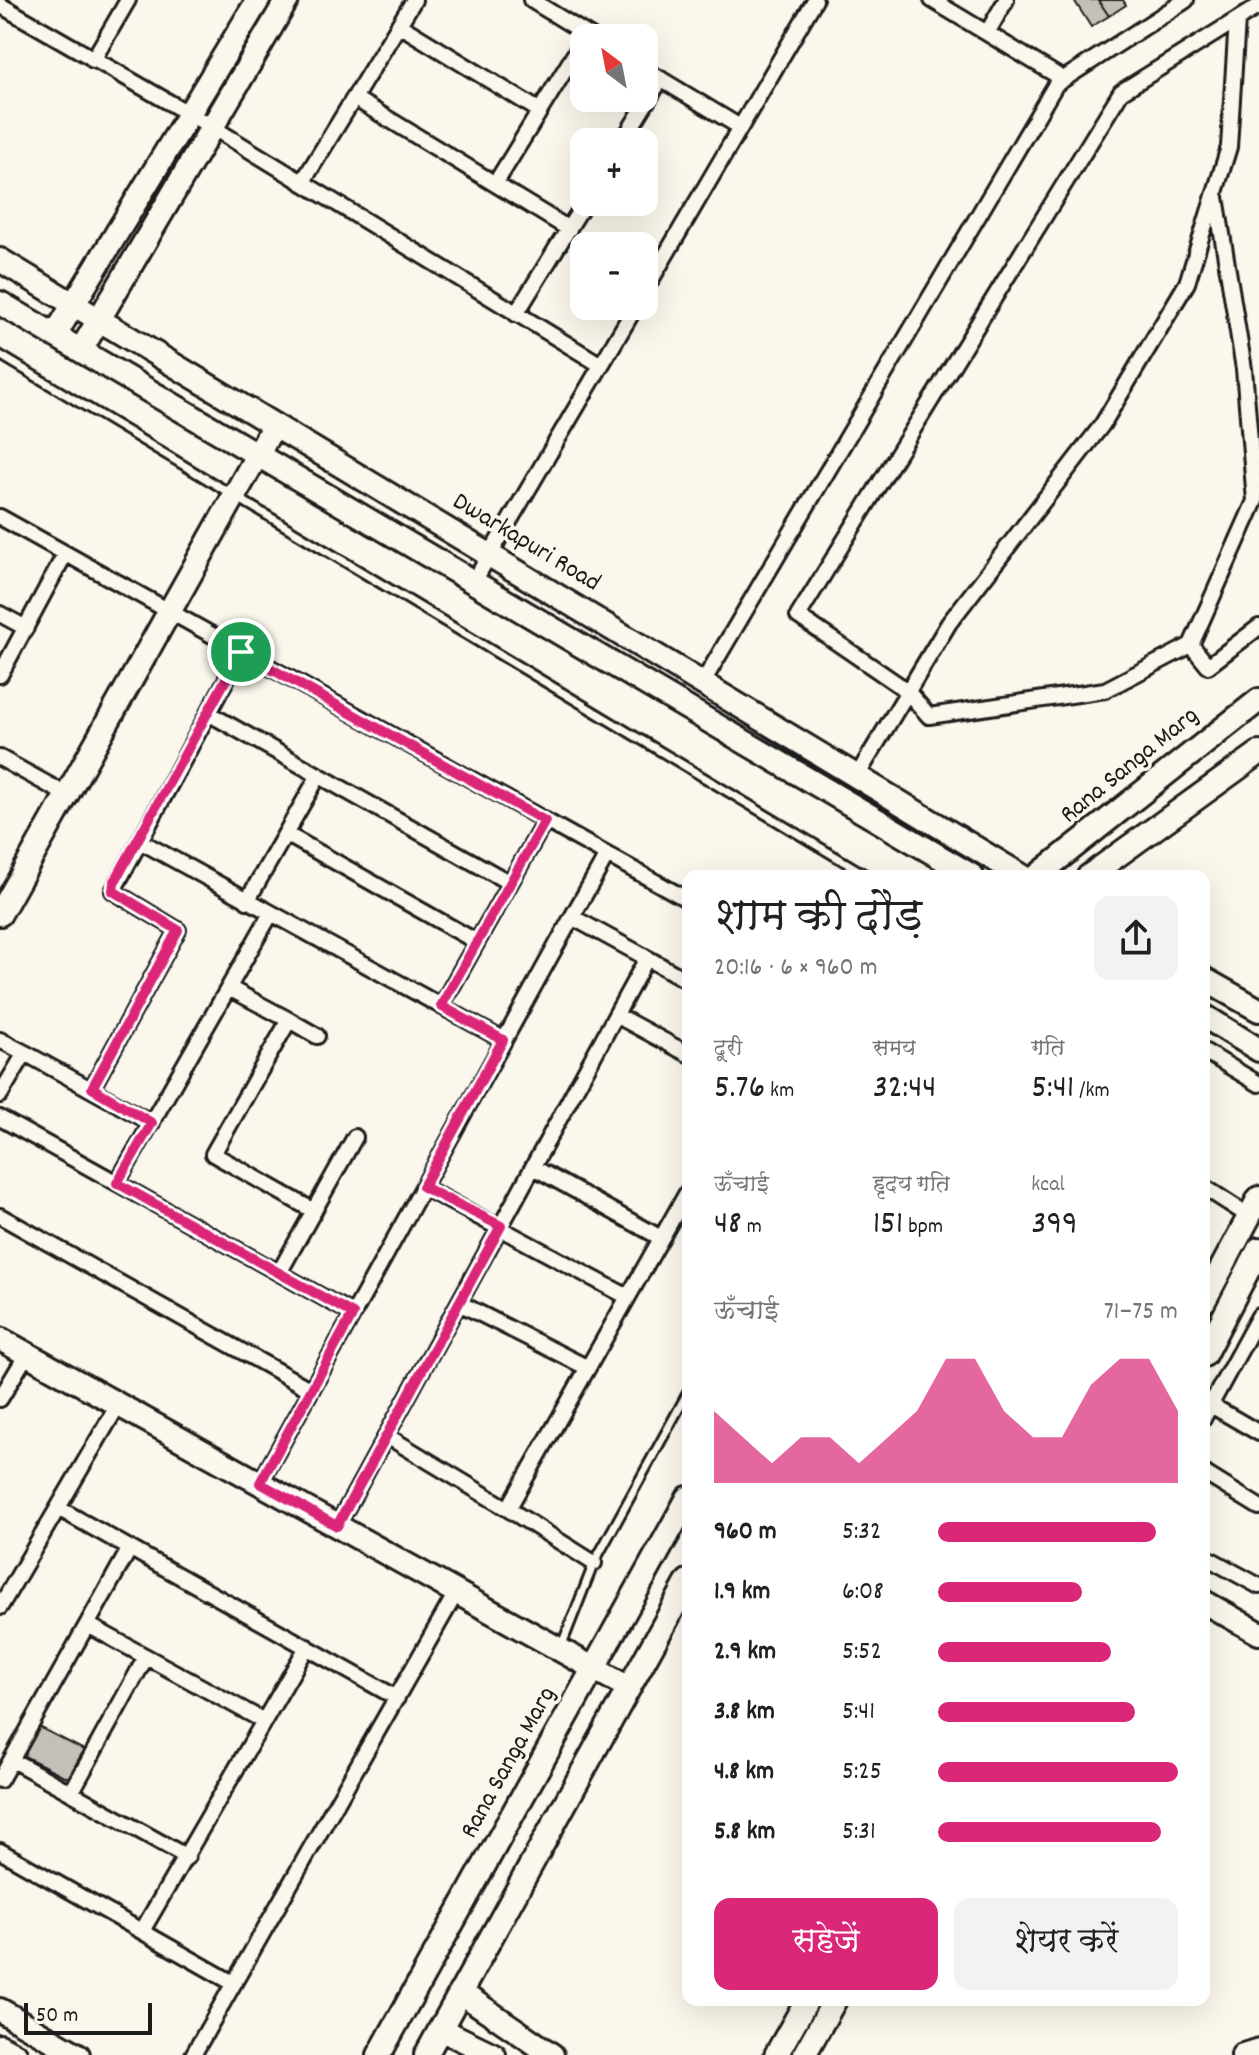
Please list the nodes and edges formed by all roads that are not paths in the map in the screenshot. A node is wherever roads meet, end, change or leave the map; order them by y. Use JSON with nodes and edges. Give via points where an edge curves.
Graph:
{"nodes":[{"id":1,"x":128,"y":0,"type":"edge"},
{"id":2,"x":258,"y":0,"type":"edge"},
{"id":3,"x":287,"y":0,"type":"edge"},
{"id":4,"x":414,"y":0,"type":"edge"},
{"id":5,"x":531,"y":0,"type":"edge"},
{"id":6,"x":815,"y":0,"type":"edge"},
{"id":7,"x":932,"y":0,"type":"edge"},
{"id":8,"x":1006,"y":0,"type":"edge"},
{"id":9,"x":1186,"y":0,"type":"edge"},
{"id":10,"x":11,"y":6,"type":"edge"},
{"id":11,"x":1259,"y":6,"type":"edge"},
{"id":12,"x":1237,"y":20,"type":"junction"},
{"id":13,"x":399,"y":25,"type":"junction"},
{"id":14,"x":570,"y":26,"type":"edge"},
{"id":15,"x":987,"y":33,"type":"junction"},
{"id":16,"x":93,"y":60,"type":"junction"},
{"id":17,"x":570,"y":64,"type":"edge"},
{"id":18,"x":658,"y":77,"type":"edge"},
{"id":19,"x":661,"y":79,"type":"junction"},
{"id":20,"x":1063,"y":79,"type":"junction"},
{"id":21,"x":354,"y":98,"type":"junction"},
{"id":22,"x":540,"y":111,"type":"junction"},
{"id":23,"x":189,"y":115,"type":"junction"},
{"id":24,"x":212,"y":127,"type":"junction"},
{"id":25,"x":740,"y":127,"type":"junction"},
{"id":26,"x":631,"y":128,"type":"edge"},
{"id":27,"x":302,"y":183,"type":"junction"},
{"id":28,"x":495,"y":184,"type":"junction"},
{"id":29,"x":1215,"y":191,"type":"junction"},
{"id":30,"x":577,"y":216,"type":"edge"},
{"id":31,"x":569,"y":229,"type":"junction"},
{"id":32,"x":0,"y":260,"type":"edge"},
{"id":33,"x":658,"y":268,"type":"edge"},
{"id":34,"x":0,"y":303,"type":"edge"},
{"id":35,"x":72,"y":303,"type":"junction"},
{"id":36,"x":516,"y":314,"type":"junction"},
{"id":37,"x":98,"y":318,"type":"junction"},
{"id":38,"x":628,"y":320,"type":"edge"},
{"id":39,"x":55,"y":335,"type":"junction"},
{"id":40,"x":81,"y":350,"type":"junction"},
{"id":41,"x":0,"y":355,"type":"edge"},
{"id":42,"x":601,"y":365,"type":"junction"},
{"id":43,"x":274,"y":425,"type":"junction"},
{"id":44,"x":259,"y":455,"type":"junction"},
{"id":45,"x":236,"y":495,"type":"junction"},
{"id":46,"x":0,"y":517,"type":"edge"},
{"id":47,"x":65,"y":554,"type":"junction"},
{"id":48,"x":491,"y":555,"type":"junction"},
{"id":49,"x":473,"y":583,"type":"junction"},
{"id":50,"x":170,"y":612,"type":"junction"},
{"id":51,"x":0,"y":614,"type":"edge"},
{"id":52,"x":1259,"y":627,"type":"edge"},
{"id":53,"x":26,"y":628,"type":"junction"},
{"id":54,"x":1191,"y":645,"type":"junction"},
{"id":55,"x":241,"y":652,"type":"junction"},
{"id":56,"x":0,"y":675,"type":"edge"},
{"id":57,"x":703,"y":682,"type":"junction"},
{"id":58,"x":906,"y":690,"type":"junction"},
{"id":59,"x":1259,"y":700,"type":"edge"},
{"id":60,"x":208,"y":713,"type":"junction"},
{"id":61,"x":1259,"y":753,"type":"edge"},
{"id":62,"x":0,"y":758,"type":"edge"},
{"id":63,"x":319,"y":775,"type":"junction"},
{"id":64,"x":857,"y":776,"type":"junction"},
{"id":65,"x":67,"y":795,"type":"junction"},
{"id":66,"x":545,"y":821,"type":"junction"},
{"id":67,"x":286,"y":834,"type":"junction"},
{"id":68,"x":140,"y":841,"type":"junction"},
{"id":69,"x":607,"y":855,"type":"junction"},
{"id":70,"x":858,"y":870,"type":"edge"},
{"id":71,"x":961,"y":870,"type":"edge"},
{"id":72,"x":1012,"y":870,"type":"edge"},
{"id":73,"x":1045,"y":870,"type":"edge"},
{"id":74,"x":1097,"y":870,"type":"edge"},
{"id":75,"x":510,"y":883,"type":"junction"},
{"id":76,"x":7,"y":886,"type":"edge"},
{"id":77,"x":682,"y":897,"type":"edge"},
{"id":78,"x":247,"y":901,"type":"junction"},
{"id":79,"x":0,"y":914,"type":"edge"},
{"id":80,"x":270,"y":915,"type":"junction"},
{"id":81,"x":572,"y":917,"type":"junction"},
{"id":82,"x":477,"y":942,"type":"junction"},
{"id":83,"x":647,"y":958,"type":"junction"},
{"id":84,"x":682,"y":978,"type":"edge"},
{"id":85,"x":1210,"y":982,"type":"edge"},
{"id":86,"x":229,"y":988,"type":"junction"},
{"id":87,"x":441,"y":1006,"type":"junction"},
{"id":88,"x":1259,"y":1010,"type":"edge"},
{"id":89,"x":616,"y":1015,"type":"junction"},
{"id":90,"x":289,"y":1020,"type":"junction"},
{"id":91,"x":1210,"y":1020,"type":"edge"},
{"id":92,"x":317,"y":1036,"type":"dead end"},
{"id":93,"x":0,"y":1040,"type":"edge"},
{"id":94,"x":503,"y":1040,"type":"junction"},
{"id":95,"x":1259,"y":1050,"type":"edge"},
{"id":96,"x":682,"y":1051,"type":"edge"},
{"id":97,"x":25,"y":1053,"type":"junction"},
{"id":98,"x":1210,"y":1055,"type":"edge"},
{"id":99,"x":1259,"y":1084,"type":"edge"},
{"id":100,"x":92,"y":1088,"type":"junction"},
{"id":101,"x":0,"y":1095,"type":"edge"},
{"id":102,"x":0,"y":1118,"type":"edge"},
{"id":103,"x":152,"y":1123,"type":"junction"},
{"id":104,"x":355,"y":1137,"type":"dead end"},
{"id":105,"x":533,"y":1167,"type":"junction"},
{"id":106,"x":117,"y":1183,"type":"junction"},
{"id":107,"x":423,"y":1187,"type":"junction"},
{"id":108,"x":1210,"y":1189,"type":"edge"},
{"id":109,"x":682,"y":1201,"type":"edge"},
{"id":110,"x":1254,"y":1207,"type":"edge"},
{"id":111,"x":314,"y":1211,"type":"junction"},
{"id":112,"x":0,"y":1216,"type":"edge"},
{"id":113,"x":501,"y":1226,"type":"junction"},
{"id":114,"x":661,"y":1238,"type":"junction"},
{"id":115,"x":1259,"y":1249,"type":"edge"},
{"id":116,"x":279,"y":1273,"type":"junction"},
{"id":117,"x":1210,"y":1290,"type":"edge"},
{"id":118,"x":628,"y":1297,"type":"junction"},
{"id":119,"x":459,"y":1303,"type":"junction"},
{"id":120,"x":353,"y":1314,"type":"junction"},
{"id":121,"x":1259,"y":1316,"type":"edge"},
{"id":122,"x":0,"y":1339,"type":"edge"},
{"id":123,"x":1210,"y":1343,"type":"edge"},
{"id":124,"x":27,"y":1354,"type":"junction"},
{"id":125,"x":588,"y":1368,"type":"junction"},
{"id":126,"x":311,"y":1390,"type":"junction"},
{"id":127,"x":0,"y":1399,"type":"edge"},
{"id":128,"x":1210,"y":1400,"type":"edge"},
{"id":129,"x":682,"y":1403,"type":"edge"},
{"id":130,"x":118,"y":1405,"type":"junction"},
{"id":131,"x":1210,"y":1409,"type":"edge"},
{"id":132,"x":1259,"y":1433,"type":"edge"},
{"id":133,"x":387,"y":1436,"type":"junction"},
{"id":134,"x":1210,"y":1477,"type":"edge"},
{"id":135,"x":260,"y":1483,"type":"junction"},
{"id":136,"x":1259,"y":1507,"type":"edge"},
{"id":137,"x":58,"y":1508,"type":"junction"},
{"id":138,"x":508,"y":1509,"type":"junction"},
{"id":139,"x":682,"y":1509,"type":"edge"},
{"id":140,"x":337,"y":1526,"type":"junction"},
{"id":141,"x":130,"y":1548,"type":"junction"},
{"id":142,"x":1210,"y":1559,"type":"edge"},
{"id":143,"x":594,"y":1563,"type":"junction"},
{"id":144,"x":1259,"y":1586,"type":"edge"},
{"id":145,"x":682,"y":1592,"type":"edge"},
{"id":146,"x":456,"y":1593,"type":"junction"},
{"id":147,"x":1210,"y":1605,"type":"edge"},
{"id":148,"x":0,"y":1607,"type":"edge"},
{"id":149,"x":88,"y":1625,"type":"junction"},
{"id":150,"x":1259,"y":1633,"type":"edge"},
{"id":151,"x":307,"y":1647,"type":"junction"},
{"id":152,"x":560,"y":1650,"type":"junction"},
{"id":153,"x":146,"y":1657,"type":"junction"},
{"id":154,"x":593,"y":1669,"type":"junction"},
{"id":155,"x":629,"y":1688,"type":"junction"},
{"id":156,"x":397,"y":1698,"type":"junction"},
{"id":157,"x":264,"y":1721,"type":"junction"},
{"id":158,"x":12,"y":1760,"type":"junction"},
{"id":159,"x":0,"y":1780,"type":"edge"},
{"id":160,"x":71,"y":1793,"type":"junction"},
{"id":161,"x":0,"y":1851,"type":"edge"},
{"id":162,"x":187,"y":1857,"type":"junction"},
{"id":163,"x":142,"y":1931,"type":"junction"},
{"id":164,"x":233,"y":1983,"type":"junction"},
{"id":165,"x":460,"y":1992,"type":"junction"},
{"id":166,"x":804,"y":2006,"type":"edge"},
{"id":167,"x":832,"y":2006,"type":"edge"},
{"id":168,"x":0,"y":2010,"type":"edge"},
{"id":169,"x":440,"y":2029,"type":"junction"},
{"id":170,"x":0,"y":2046,"type":"edge"},
{"id":171,"x":1259,"y":2050,"type":"edge"},
{"id":172,"x":16,"y":2055,"type":"edge"},
{"id":173,"x":78,"y":2055,"type":"edge"},
{"id":174,"x":193,"y":2055,"type":"edge"},
{"id":175,"x":379,"y":2055,"type":"edge"},
{"id":176,"x":426,"y":2055,"type":"edge"},
{"id":177,"x":494,"y":2055,"type":"edge"},
{"id":178,"x":552,"y":2055,"type":"edge"},
{"id":179,"x":776,"y":2055,"type":"edge"},
{"id":180,"x":804,"y":2055,"type":"edge"},
{"id":181,"x":1243,"y":2055,"type":"edge"}],
"edges":[{"from":1,"to":16,"type":"street"},
{"from":2,"to":23,"type":"street"},
{"from":3,"to":24,"type":"street"},
{"from":4,"to":13,"type":"street"},
{"from":5,"to":14,"type":"street"},
{"from":6,"to":25,"type":"street"},
{"from":7,"to":15,"type":"street"},
{"from":8,"to":15,"type":"street"},
{"from":9,"to":20,"type":"street"},
{"from":10,"to":16,"type":"street"},
{"from":11,"to":12,"type":"street"},
{"from":12,"to":29,"type":"street","via":[[1229,147]]},
{"from":12,"to":58,"type":"street","via":[[1121,92],[798,616]]},
{"from":13,"to":21,"type":"street"},
{"from":13,"to":22,"type":"street"},
{"from":15,"to":20,"type":"street"},
{"from":16,"to":23,"type":"street"},
{"from":17,"to":22,"type":"street"},
{"from":18,"to":19,"type":"street"},
{"from":19,"to":25,"type":"street"},
{"from":19,"to":26,"type":"street"},
{"from":20,"to":57,"type":"street","via":[[1045,101]]},
{"from":21,"to":27,"type":"street"},
{"from":21,"to":28,"type":"street"},
{"from":22,"to":28,"type":"street"},
{"from":23,"to":24,"type":"street"},
{"from":23,"to":35,"type":"street"},
{"from":24,"to":27,"type":"street"},
{"from":24,"to":37,"type":"street"},
{"from":25,"to":33,"type":"street"},
{"from":27,"to":36,"type":"street"},
{"from":28,"to":31,"type":"street"},
{"from":29,"to":54,"type":"street","via":[[1244,369],[1255,501]]},
{"from":29,"to":58,"type":"street","via":[[1187,283],[1102,425],[949,623]]},
{"from":30,"to":31,"type":"street"},
{"from":31,"to":36,"type":"street"},
{"from":32,"to":35,"type":"street","name":"Dwarkapuri Road"},
{"from":34,"to":39,"type":"street"},
{"from":35,"to":37,"type":"street","name":"Dwarkapuri Road"},
{"from":35,"to":39,"type":"street"},
{"from":36,"to":42,"type":"street"},
{"from":37,"to":40,"type":"street"},
{"from":37,"to":43,"type":"street","name":"Dwarkapuri Road"},
{"from":38,"to":42,"type":"street"},
{"from":39,"to":40,"type":"street"},
{"from":40,"to":44,"type":"street"},
{"from":41,"to":45,"type":"lane"},
{"from":42,"to":48,"type":"street"},
{"from":43,"to":44,"type":"street"},
{"from":43,"to":48,"type":"street","name":"Dwarkapuri Road"},
{"from":44,"to":45,"type":"street"},
{"from":44,"to":49,"type":"street"},
{"from":45,"to":50,"type":"street"},
{"from":45,"to":70,"type":"lane"},
{"from":46,"to":47,"type":"street"},
{"from":47,"to":50,"type":"street"},
{"from":47,"to":53,"type":"street"},
{"from":48,"to":49,"type":"street"},
{"from":48,"to":57,"type":"street","name":"Dwarkapuri Road"},
{"from":49,"to":71,"type":"street"},
{"from":50,"to":55,"type":"street"},
{"from":50,"to":65,"type":"street"},
{"from":51,"to":53,"type":"street"},
{"from":52,"to":54,"type":"street","via":[[1208,666]]},
{"from":53,"to":56,"type":"street"},
{"from":54,"to":58,"type":"street","via":[[1105,690],[929,716]]},
{"from":55,"to":60,"type":"street"},
{"from":55,"to":66,"type":"street"},
{"from":57,"to":64,"type":"street","name":"Dwarkapuri Road"},
{"from":58,"to":64,"type":"street"},
{"from":59,"to":73,"type":"street","name":"Rana Sanga Marg"},
{"from":60,"to":63,"type":"street"},
{"from":60,"to":68,"type":"street"},
{"from":61,"to":74,"type":"street"},
{"from":62,"to":65,"type":"street"},
{"from":63,"to":67,"type":"street"},
{"from":63,"to":75,"type":"street"},
{"from":64,"to":72,"type":"street","name":"Dwarkapuri Road"},
{"from":65,"to":76,"type":"street"},
{"from":66,"to":69,"type":"street"},
{"from":66,"to":75,"type":"street"},
{"from":67,"to":78,"type":"street"},
{"from":67,"to":82,"type":"street"},
{"from":68,"to":78,"type":"street"},
{"from":68,"to":100,"type":"street","via":[[113,891],[178,930]]},
{"from":69,"to":77,"type":"street"},
{"from":69,"to":81,"type":"street"},
{"from":75,"to":82,"type":"street"},
{"from":76,"to":79,"type":"street"},
{"from":78,"to":80,"type":"street"},
{"from":80,"to":86,"type":"street"},
{"from":80,"to":87,"type":"street"},
{"from":81,"to":83,"type":"street"},
{"from":81,"to":94,"type":"street"},
{"from":82,"to":87,"type":"street"},
{"from":83,"to":84,"type":"street"},
{"from":83,"to":89,"type":"street"},
{"from":85,"to":88,"type":"street"},
{"from":86,"to":90,"type":"street"},
{"from":86,"to":103,"type":"street"},
{"from":87,"to":94,"type":"street"},
{"from":89,"to":96,"type":"street"},
{"from":89,"to":105,"type":"street"},
{"from":90,"to":92,"type":"street"},
{"from":90,"to":111,"type":"street","via":[[213,1154]]},
{"from":91,"to":95,"type":"street"},
{"from":93,"to":97,"type":"street"},
{"from":94,"to":107,"type":"street"},
{"from":97,"to":100,"type":"street"},
{"from":97,"to":101,"type":"street"},
{"from":98,"to":99,"type":"street"},
{"from":100,"to":103,"type":"street"},
{"from":102,"to":106,"type":"street"},
{"from":103,"to":106,"type":"street"},
{"from":104,"to":111,"type":"street"},
{"from":105,"to":113,"type":"street"},
{"from":105,"to":114,"type":"street"},
{"from":106,"to":116,"type":"street"},
{"from":107,"to":113,"type":"street"},
{"from":107,"to":120,"type":"street"},
{"from":108,"to":110,"type":"street"},
{"from":109,"to":114,"type":"street"},
{"from":110,"to":117,"type":"street"},
{"from":111,"to":116,"type":"street"},
{"from":112,"to":126,"type":"street"},
{"from":113,"to":118,"type":"street"},
{"from":113,"to":119,"type":"street"},
{"from":114,"to":118,"type":"street"},
{"from":115,"to":123,"type":"street"},
{"from":116,"to":120,"type":"street"},
{"from":118,"to":125,"type":"street"},
{"from":119,"to":125,"type":"street"},
{"from":119,"to":133,"type":"street"},
{"from":120,"to":126,"type":"street"},
{"from":121,"to":128,"type":"street"},
{"from":122,"to":124,"type":"street"},
{"from":124,"to":127,"type":"street"},
{"from":124,"to":130,"type":"street"},
{"from":125,"to":138,"type":"street"},
{"from":126,"to":135,"type":"street"},
{"from":129,"to":143,"type":"lane"},
{"from":130,"to":135,"type":"street"},
{"from":130,"to":137,"type":"street"},
{"from":131,"to":132,"type":"street"},
{"from":133,"to":138,"type":"street"},
{"from":133,"to":140,"type":"street"},
{"from":134,"to":136,"type":"street"},
{"from":135,"to":140,"type":"street"},
{"from":137,"to":141,"type":"street"},
{"from":137,"to":148,"type":"street"},
{"from":138,"to":143,"type":"street"},
{"from":139,"to":154,"type":"street","name":"Rana Sanga Marg"},
{"from":140,"to":146,"type":"street"},
{"from":141,"to":149,"type":"street"},
{"from":141,"to":151,"type":"street"},
{"from":142,"to":144,"type":"street"},
{"from":143,"to":152,"type":"lane"},
{"from":145,"to":155,"type":"street"},
{"from":146,"to":152,"type":"street"},
{"from":146,"to":156,"type":"street"},
{"from":147,"to":150,"type":"street"},
{"from":149,"to":153,"type":"street"},
{"from":149,"to":158,"type":"street"},
{"from":151,"to":156,"type":"street"},
{"from":151,"to":157,"type":"street"},
{"from":152,"to":154,"type":"street"},
{"from":153,"to":157,"type":"street"},
{"from":153,"to":160,"type":"street"},
{"from":154,"to":155,"type":"street"},
{"from":154,"to":175,"type":"street","name":"Rana Sanga Marg"},
{"from":155,"to":165,"type":"street"},
{"from":156,"to":164,"type":"street"},
{"from":157,"to":162,"type":"street"},
{"from":158,"to":159,"type":"street"},
{"from":158,"to":160,"type":"street"},
{"from":160,"to":162,"type":"street"},
{"from":161,"to":163,"type":"street"},
{"from":162,"to":163,"type":"street"},
{"from":163,"to":164,"type":"street"},
{"from":164,"to":174,"type":"street"},
{"from":165,"to":169,"type":"street"},
{"from":165,"to":178,"type":"street"},
{"from":166,"to":179,"type":"street"},
{"from":167,"to":180,"type":"street"},
{"from":168,"to":173,"type":"street"},
{"from":169,"to":176,"type":"street"},
{"from":169,"to":177,"type":"street"},
{"from":170,"to":172,"type":"street"},
{"from":171,"to":181,"type":"street"}]}
